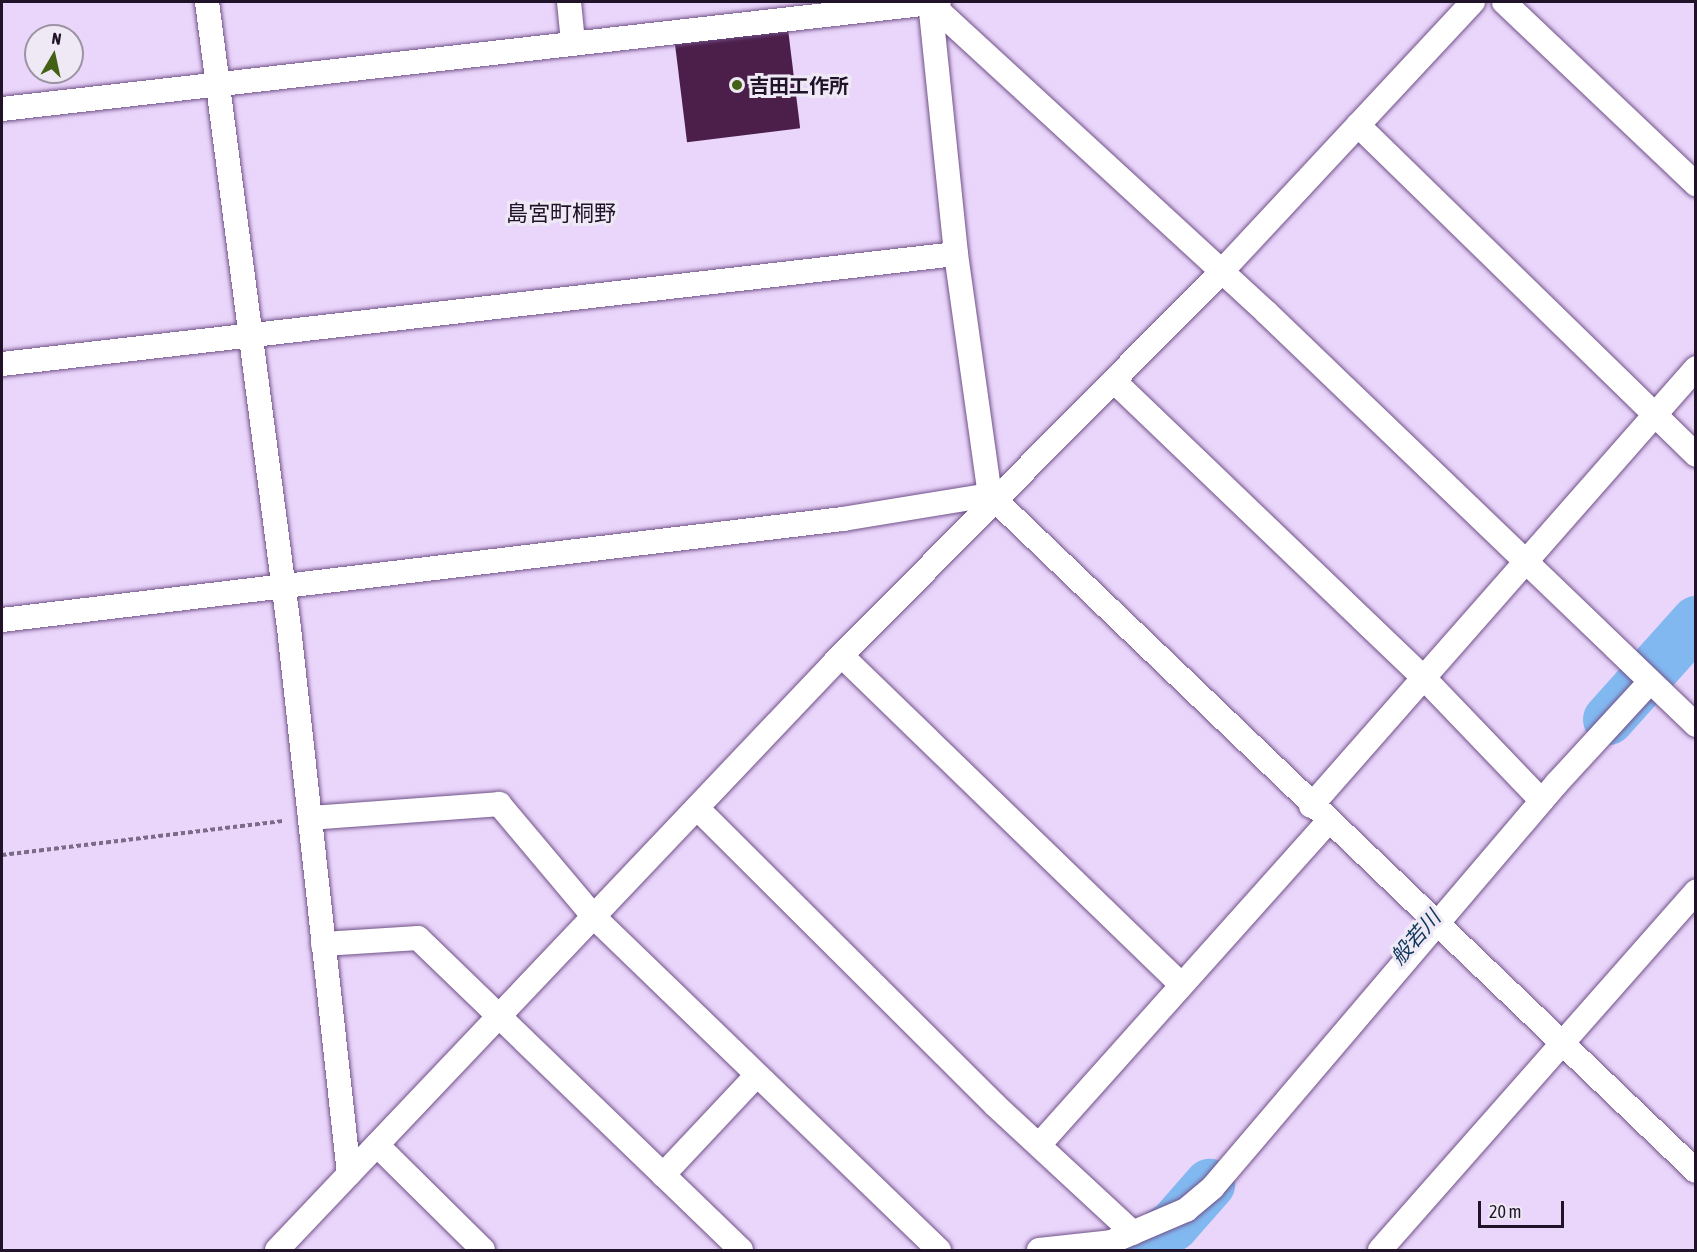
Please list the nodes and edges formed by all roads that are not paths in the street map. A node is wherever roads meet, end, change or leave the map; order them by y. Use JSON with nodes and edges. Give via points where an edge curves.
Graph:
{"nodes":[{"id":1,"x":207,"y":2,"type":"edge"},
{"id":2,"x":569,"y":2,"type":"edge"},
{"id":3,"x":933,"y":2,"type":"edge"},
{"id":4,"x":1473,"y":2,"type":"edge"},
{"id":5,"x":1504,"y":2,"type":"edge"},
{"id":6,"x":573,"y":42,"type":"junction"},
{"id":7,"x":218,"y":83,"type":"junction"},
{"id":8,"x":2,"y":109,"type":"edge"},
{"id":9,"x":1358,"y":124,"type":"junction"},
{"id":10,"x":1695,"y":184,"type":"edge"},
{"id":11,"x":956,"y":254,"type":"junction"},
{"id":12,"x":1222,"y":271,"type":"junction"},
{"id":13,"x":249,"y":337,"type":"junction"},
{"id":14,"x":2,"y":364,"type":"edge"},
{"id":15,"x":1695,"y":368,"type":"edge"},
{"id":16,"x":1114,"y":381,"type":"junction"},
{"id":17,"x":1655,"y":415,"type":"junction"},
{"id":18,"x":1695,"y":455,"type":"edge"},
{"id":19,"x":994,"y":498,"type":"junction"},
{"id":20,"x":1525,"y":564,"type":"junction"},
{"id":21,"x":284,"y":586,"type":"junction"},
{"id":22,"x":2,"y":620,"type":"edge"},
{"id":23,"x":842,"y":656,"type":"junction"},
{"id":24,"x":1424,"y":678,"type":"junction"},
{"id":25,"x":1650,"y":682,"type":"junction"},
{"id":26,"x":1695,"y":725,"type":"edge"},
{"id":27,"x":1542,"y":801,"type":"junction"},
{"id":28,"x":699,"y":810,"type":"junction"},
{"id":29,"x":1319,"y":814,"type":"junction"},
{"id":30,"x":310,"y":818,"type":"junction"},
{"id":31,"x":1695,"y":891,"type":"edge"},
{"id":32,"x":596,"y":919,"type":"junction"},
{"id":33,"x":1436,"y":926,"type":"junction"},
{"id":34,"x":323,"y":944,"type":"junction"},
{"id":35,"x":1181,"y":984,"type":"junction"},
{"id":36,"x":502,"y":1016,"type":"junction"},
{"id":37,"x":1561,"y":1045,"type":"junction"},
{"id":38,"x":756,"y":1076,"type":"junction"},
{"id":39,"x":377,"y":1145,"type":"junction"},
{"id":40,"x":1039,"y":1145,"type":"junction"},
{"id":41,"x":1695,"y":1171,"type":"edge"},
{"id":42,"x":349,"y":1174,"type":"junction"},
{"id":43,"x":663,"y":1175,"type":"junction"},
{"id":44,"x":1133,"y":1233,"type":"junction"},
{"id":45,"x":277,"y":1251,"type":"edge"},
{"id":46,"x":483,"y":1251,"type":"edge"},
{"id":47,"x":741,"y":1251,"type":"edge"},
{"id":48,"x":939,"y":1251,"type":"edge"},
{"id":49,"x":1039,"y":1251,"type":"edge"},
{"id":50,"x":1380,"y":1251,"type":"edge"}],
"edges":[{"from":1,"to":7,"type":"street"},
{"from":2,"to":6,"type":"street"},
{"from":3,"to":6,"type":"street"},
{"from":3,"to":11,"type":"street"},
{"from":3,"to":12,"type":"street"},
{"from":4,"to":9,"type":"street"},
{"from":5,"to":10,"type":"street"},
{"from":6,"to":7,"type":"street"},
{"from":7,"to":8,"type":"street"},
{"from":7,"to":13,"type":"street"},
{"from":9,"to":12,"type":"street"},
{"from":9,"to":17,"type":"street"},
{"from":11,"to":13,"type":"street"},
{"from":11,"to":19,"type":"street"},
{"from":12,"to":16,"type":"street"},
{"from":12,"to":20,"type":"street"},
{"from":13,"to":14,"type":"street"},
{"from":13,"to":21,"type":"street"},
{"from":15,"to":17,"type":"street"},
{"from":16,"to":19,"type":"street"},
{"from":16,"to":24,"type":"street"},
{"from":17,"to":18,"type":"street"},
{"from":17,"to":20,"type":"street"},
{"from":19,"to":21,"type":"street"},
{"from":19,"to":23,"type":"street"},
{"from":19,"to":29,"type":"street"},
{"from":20,"to":24,"type":"street"},
{"from":20,"to":25,"type":"street"},
{"from":21,"to":22,"type":"street"},
{"from":21,"to":30,"type":"street"},
{"from":23,"to":28,"type":"street"},
{"from":23,"to":35,"type":"street"},
{"from":24,"to":27,"type":"street"},
{"from":24,"to":29,"type":"street"},
{"from":25,"to":26,"type":"street"},
{"from":25,"to":27,"type":"street"},
{"from":27,"to":33,"type":"street"},
{"from":28,"to":32,"type":"street"},
{"from":28,"to":40,"type":"street"},
{"from":29,"to":33,"type":"street"},
{"from":29,"to":35,"type":"street"},
{"from":30,"to":32,"type":"street","via":[[499,804]]},
{"from":30,"to":34,"type":"street"},
{"from":31,"to":37,"type":"street"},
{"from":32,"to":36,"type":"street"},
{"from":32,"to":38,"type":"street"},
{"from":33,"to":37,"type":"street"},
{"from":33,"to":44,"type":"street","via":[[1213,1187],[1186,1210]]},
{"from":34,"to":36,"type":"street","via":[[418,938]]},
{"from":34,"to":42,"type":"street"},
{"from":35,"to":40,"type":"street"},
{"from":36,"to":39,"type":"street"},
{"from":36,"to":43,"type":"street"},
{"from":37,"to":41,"type":"street"},
{"from":37,"to":50,"type":"street"},
{"from":38,"to":43,"type":"street"},
{"from":38,"to":48,"type":"street"},
{"from":39,"to":42,"type":"street"},
{"from":39,"to":46,"type":"street"},
{"from":40,"to":44,"type":"street"},
{"from":42,"to":45,"type":"street"},
{"from":43,"to":47,"type":"street"},
{"from":44,"to":49,"type":"street","via":[[1111,1242]]}]}
